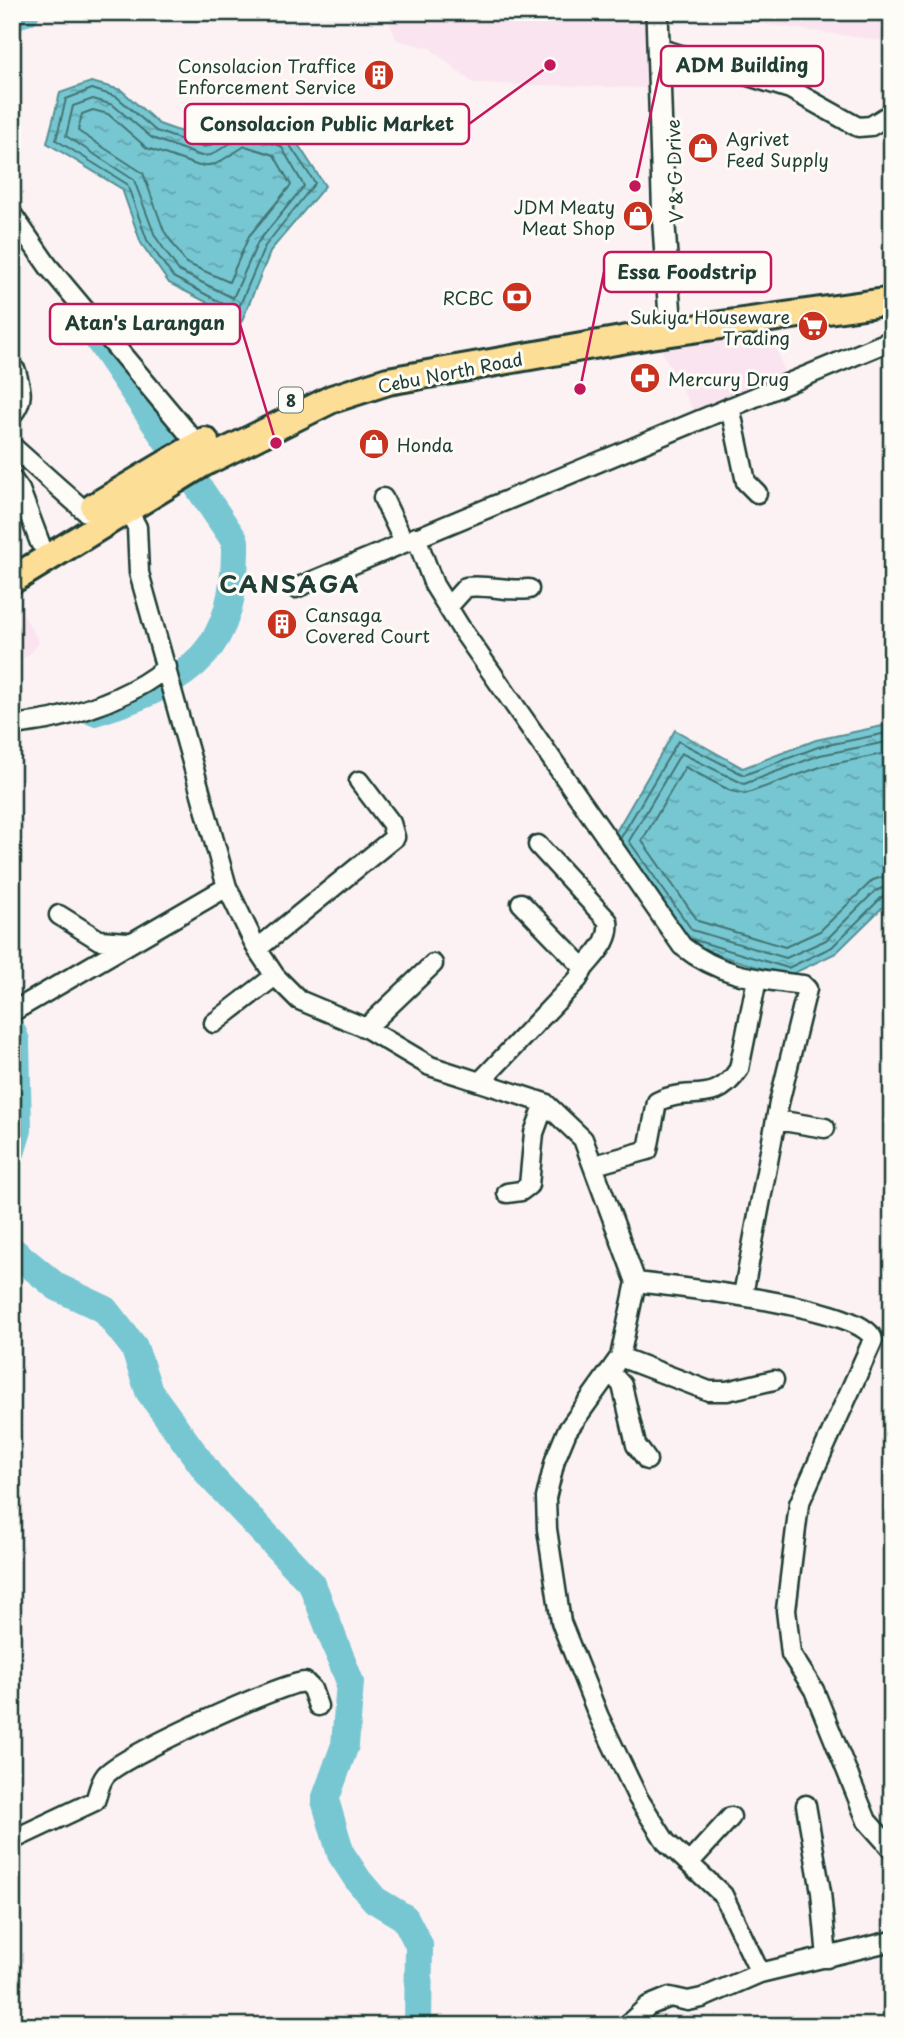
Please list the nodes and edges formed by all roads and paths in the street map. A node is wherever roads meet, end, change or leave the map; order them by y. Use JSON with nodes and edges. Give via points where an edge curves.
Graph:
{"nodes":[{"id":1,"x":657,"y":12,"type":"edge"},
{"id":2,"x":668,"y":12,"type":"edge"},
{"id":3,"x":664,"y":49,"type":"junction"},
{"id":4,"x":892,"y":113,"type":"edge"},
{"id":5,"x":12,"y":214,"type":"edge"},
{"id":6,"x":892,"y":284,"type":"edge"},
{"id":7,"x":892,"y":301,"type":"edge"},
{"id":8,"x":675,"y":323,"type":"junction"},
{"id":9,"x":892,"y":340,"type":"edge"},
{"id":10,"x":16,"y":371,"type":"dead end"},
{"id":11,"x":730,"y":407,"type":"junction"},
{"id":12,"x":12,"y":415,"type":"edge"},
{"id":13,"x":12,"y":446,"type":"edge"},
{"id":14,"x":198,"y":452,"type":"junction"},
{"id":15,"x":169,"y":471,"type":"junction"},
{"id":16,"x":12,"y":479,"type":"edge"},
{"id":17,"x":757,"y":492,"type":"dead end"},
{"id":18,"x":383,"y":498,"type":"dead end"},
{"id":19,"x":126,"y":507,"type":"junction"},
{"id":20,"x":86,"y":512,"type":"junction"},
{"id":21,"x":410,"y":539,"type":"junction"},
{"id":22,"x":40,"y":543,"type":"junction"},
{"id":23,"x":12,"y":560,"type":"edge"},
{"id":24,"x":12,"y":580,"type":"edge"},
{"id":25,"x":296,"y":588,"type":"dead end"},
{"id":26,"x":529,"y":589,"type":"dead end"},
{"id":27,"x":448,"y":607,"type":"junction"},
{"id":28,"x":169,"y":677,"type":"junction"},
{"id":29,"x":12,"y":726,"type":"edge"},
{"id":30,"x":359,"y":780,"type":"dead end"},
{"id":31,"x":538,"y":845,"type":"dead end"},
{"id":32,"x":227,"y":887,"type":"junction"},
{"id":33,"x":521,"y":903,"type":"dead end"},
{"id":34,"x":59,"y":915,"type":"dead end"},
{"id":35,"x":128,"y":943,"type":"junction"},
{"id":36,"x":257,"y":949,"type":"junction"},
{"id":37,"x":433,"y":964,"type":"dead end"},
{"id":38,"x":584,"y":968,"type":"junction"},
{"id":39,"x":275,"y":976,"type":"junction"},
{"id":40,"x":757,"y":979,"type":"junction"},
{"id":41,"x":12,"y":1012,"type":"edge"},
{"id":42,"x":214,"y":1023,"type":"dead end"},
{"id":43,"x":366,"y":1028,"type":"junction"},
{"id":44,"x":480,"y":1082,"type":"junction"},
{"id":45,"x":545,"y":1103,"type":"junction"},
{"id":46,"x":776,"y":1120,"type":"junction"},
{"id":47,"x":825,"y":1128,"type":"dead end"},
{"id":48,"x":595,"y":1166,"type":"junction"},
{"id":49,"x":507,"y":1193,"type":"dead end"},
{"id":50,"x":636,"y":1282,"type":"junction"},
{"id":51,"x":743,"y":1295,"type":"junction"},
{"id":52,"x":620,"y":1357,"type":"junction"},
{"id":53,"x":610,"y":1372,"type":"junction"},
{"id":54,"x":774,"y":1380,"type":"dead end"},
{"id":55,"x":647,"y":1460,"type":"dead end"},
{"id":56,"x":318,"y":1706,"type":"dead end"},
{"id":57,"x":806,"y":1805,"type":"dead end"},
{"id":58,"x":731,"y":1816,"type":"dead end"},
{"id":59,"x":12,"y":1840,"type":"edge"},
{"id":60,"x":892,"y":1849,"type":"edge"},
{"id":61,"x":690,"y":1862,"type":"junction"},
{"id":62,"x":892,"y":1941,"type":"edge"},
{"id":63,"x":827,"y":1958,"type":"junction"},
{"id":64,"x":760,"y":1973,"type":"junction"},
{"id":65,"x":626,"y":2026,"type":"edge"}],
"edges":[{"from":1,"to":3,"type":"street","name":"V & G Drive"},
{"from":2,"to":3,"type":"street","name":"V & G Drive"},
{"from":3,"to":4,"type":"street","via":[[790,89],[858,127]]},
{"from":3,"to":8,"type":"street","name":"V & G Drive"},
{"from":5,"to":14,"type":"street","via":[[48,266]]},
{"from":6,"to":8,"type":"main road","name":"Cebu North Road","number":"8"},
{"from":7,"to":8,"type":"main road","name":"Cebu North Road","number":"8"},
{"from":8,"to":14,"type":"main road","name":"Cebu North Road","number":"8","via":[[392,364],[301,395]]},
{"from":9,"to":11,"type":"street"},
{"from":10,"to":12,"type":"street","via":[[22,393]]},
{"from":11,"to":17,"type":"street","via":[[747,482]]},
{"from":11,"to":21,"type":"street"},
{"from":13,"to":20,"type":"street"},
{"from":14,"to":15,"type":"main road","name":"Cebu North Road","number":"8"},
{"from":15,"to":19,"type":"main road","name":"Cebu North Road","number":"8"},
{"from":15,"to":20,"type":"main road","name":"Cebu North Road","number":"8"},
{"from":16,"to":22,"type":"street"},
{"from":18,"to":21,"type":"street"},
{"from":19,"to":24,"type":"main road","name":"Cebu North Road","number":"8"},
{"from":19,"to":28,"type":"street","via":[[137,527],[139,573]]},
{"from":20,"to":22,"type":"main road","name":"Cebu North Road","number":"8"},
{"from":21,"to":25,"type":"street"},
{"from":21,"to":27,"type":"street"},
{"from":22,"to":23,"type":"main road","name":"Cebu North Road","number":"8"},
{"from":26,"to":27,"type":"street","via":[[466,587]]},
{"from":27,"to":40,"type":"street","via":[[682,946],[725,972]]},
{"from":28,"to":29,"type":"street","via":[[68,715]]},
{"from":28,"to":32,"type":"street"},
{"from":30,"to":36,"type":"street","via":[[391,823],[395,837]]},
{"from":31,"to":38,"type":"street","via":[[608,921],[606,941]]},
{"from":32,"to":35,"type":"street"},
{"from":32,"to":36,"type":"street"},
{"from":33,"to":38,"type":"street"},
{"from":34,"to":35,"type":"street","via":[[99,940]]},
{"from":35,"to":41,"type":"street"},
{"from":36,"to":39,"type":"street"},
{"from":37,"to":43,"type":"street"},
{"from":38,"to":44,"type":"street"},
{"from":39,"to":42,"type":"street"},
{"from":39,"to":43,"type":"street","via":[[299,1000]]},
{"from":40,"to":46,"type":"street","via":[[807,989]]},
{"from":40,"to":48,"type":"street","via":[[739,1069],[733,1079],[707,1095],[666,1097],[657,1102],[648,1150]]},
{"from":43,"to":44,"type":"street","via":[[430,1066]]},
{"from":44,"to":45,"type":"street"},
{"from":45,"to":48,"type":"street","via":[[583,1139]]},
{"from":45,"to":49,"type":"street","via":[[534,1133],[529,1185]]},
{"from":46,"to":47,"type":"street"},
{"from":46,"to":51,"type":"street"},
{"from":48,"to":50,"type":"street"},
{"from":50,"to":51,"type":"street"},
{"from":50,"to":52,"type":"street"},
{"from":51,"to":60,"type":"street","via":[[836,1317],[872,1334],[799,1504],[786,1610],[791,1654],[814,1690],[867,1821]]},
{"from":52,"to":53,"type":"street"},
{"from":52,"to":54,"type":"street","via":[[709,1391]]},
{"from":53,"to":55,"type":"street","via":[[622,1385],[636,1445]]},
{"from":53,"to":61,"type":"street","via":[[567,1431],[555,1460],[546,1498],[552,1568],[561,1622],[601,1722],[661,1836]]},
{"from":56,"to":59,"type":"street","via":[[305,1682],[254,1700],[126,1760],[105,1775],[95,1801]]},
{"from":57,"to":63,"type":"street"},
{"from":58,"to":61,"type":"street"},
{"from":61,"to":64,"type":"street","via":[[723,1895]]},
{"from":62,"to":63,"type":"street"},
{"from":63,"to":64,"type":"street"},
{"from":64,"to":65,"type":"street","via":[[702,1998],[670,1997],[648,2006]]}]}
